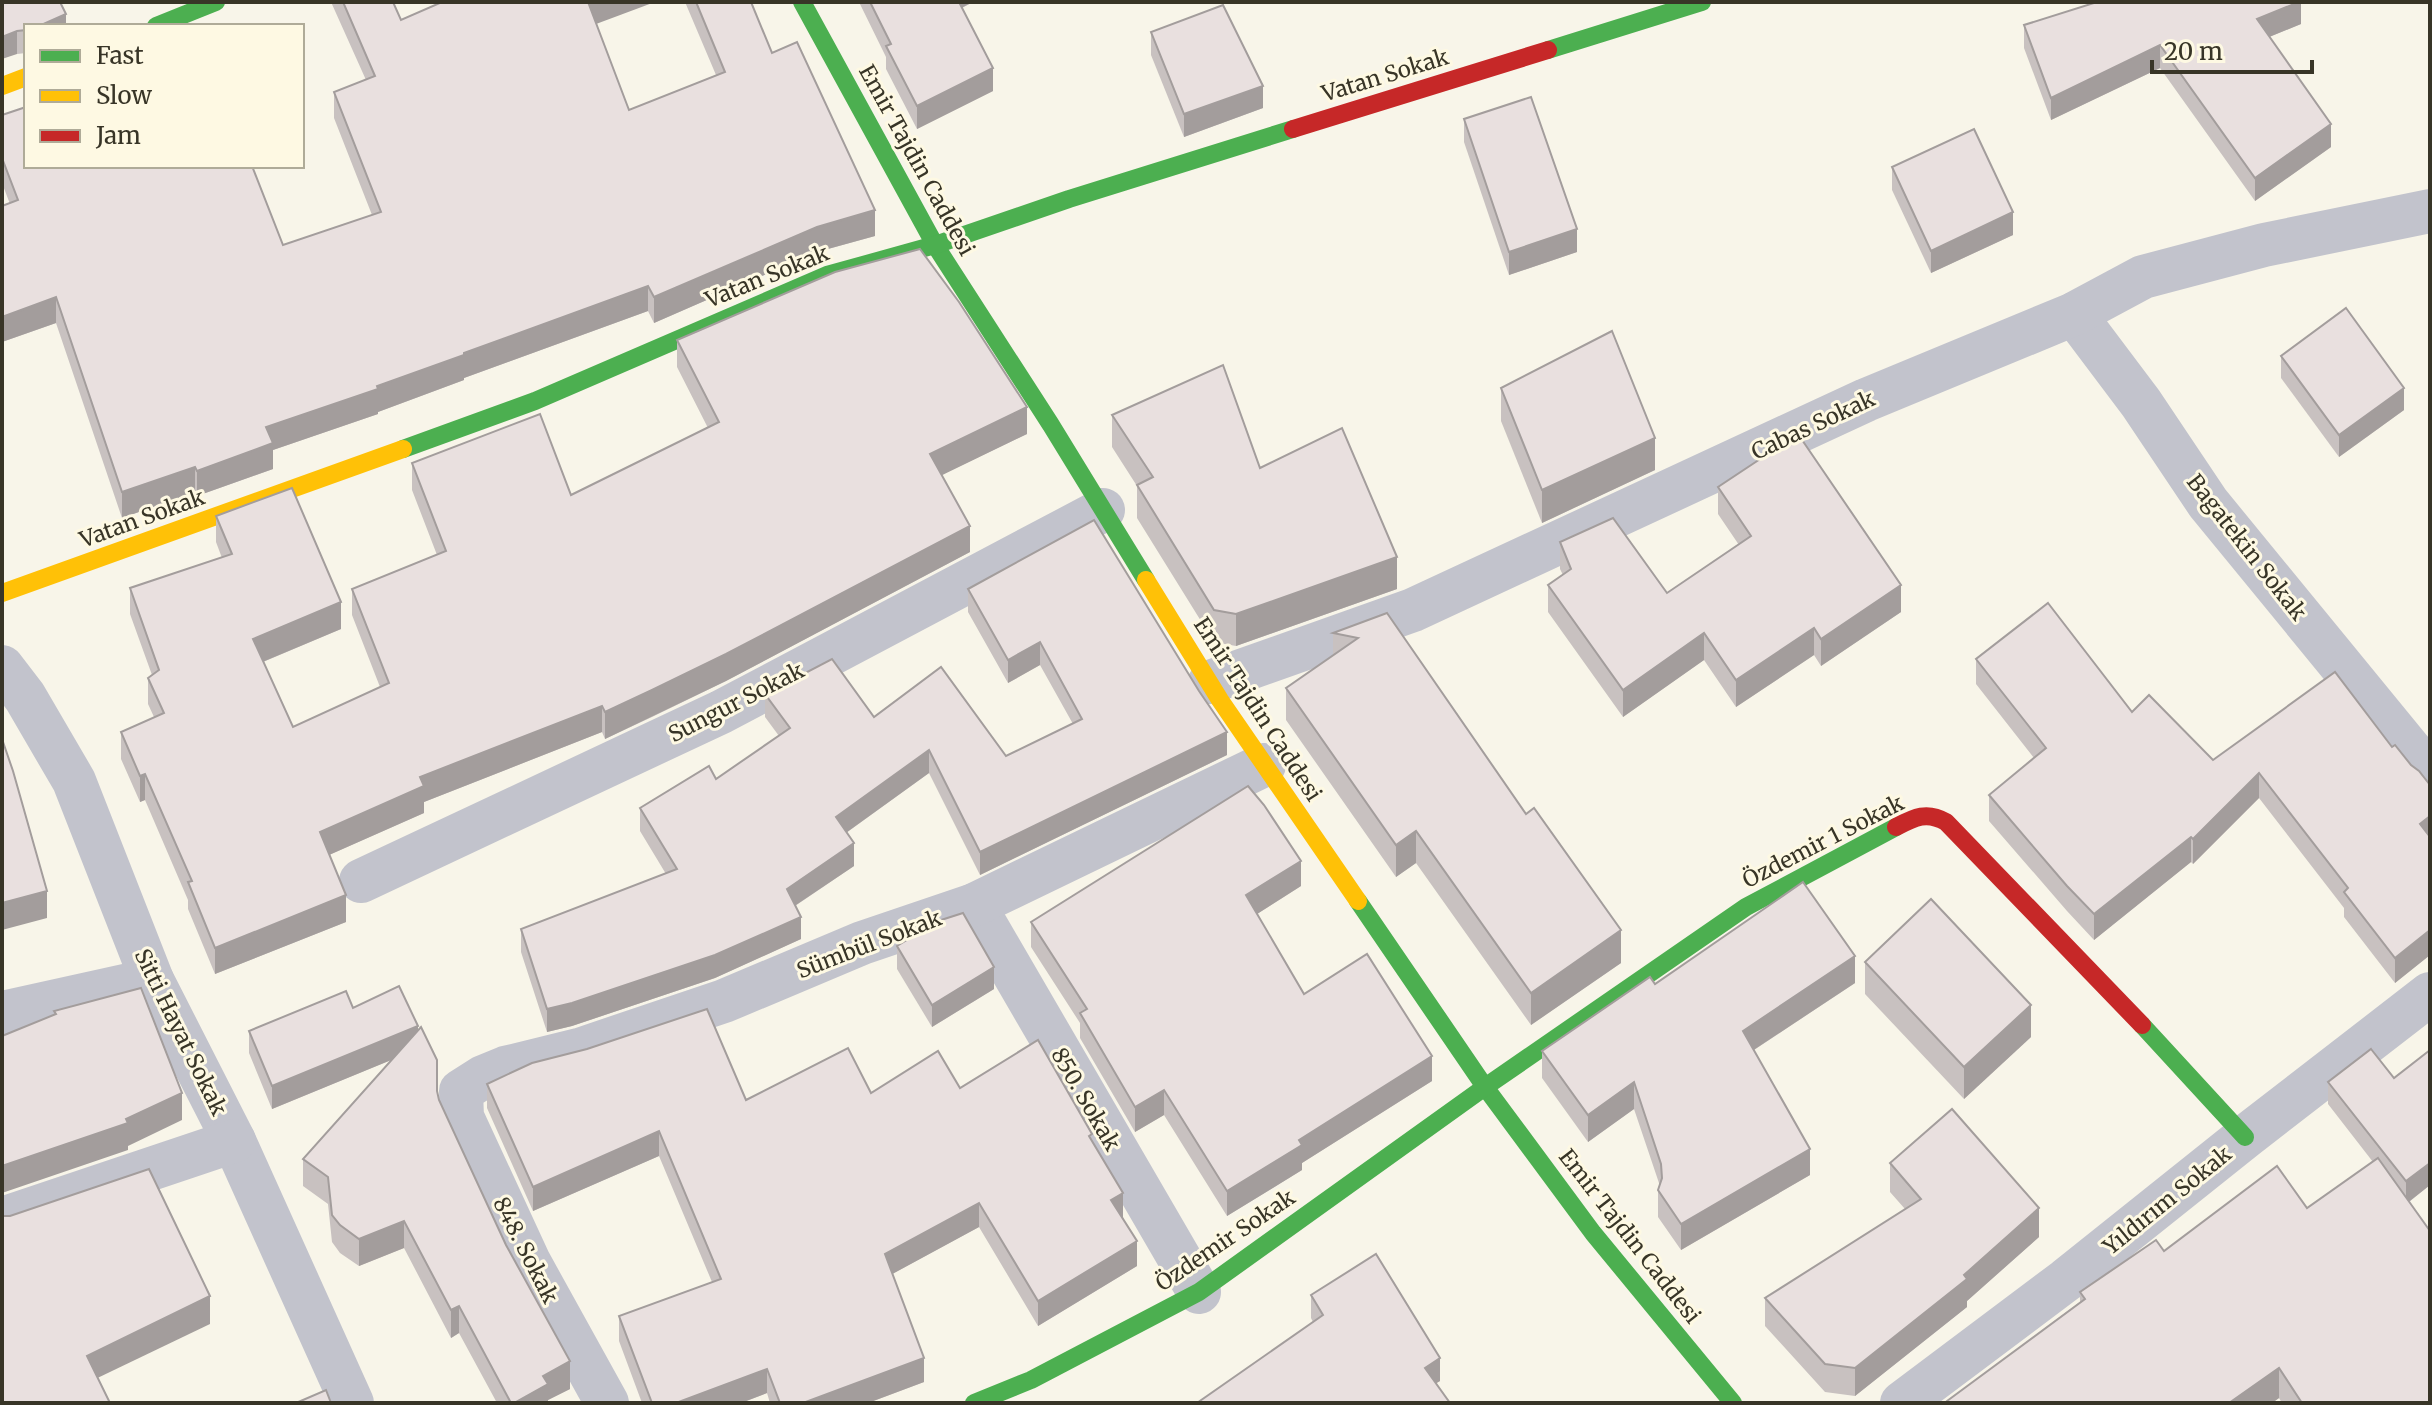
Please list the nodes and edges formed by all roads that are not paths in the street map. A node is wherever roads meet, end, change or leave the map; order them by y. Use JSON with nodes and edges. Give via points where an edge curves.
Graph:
{"nodes":[{"id":1,"x":216,"y":2,"type":"edge"},
{"id":2,"x":802,"y":2,"type":"edge"},
{"id":3,"x":1702,"y":2,"type":"edge"},
{"id":4,"x":161,"y":24,"type":"edge"},
{"id":5,"x":24,"y":78,"type":"edge"},
{"id":6,"x":2,"y":86,"type":"edge"},
{"id":7,"x":2430,"y":211,"type":"edge"},
{"id":8,"x":935,"y":245,"type":"junction"},
{"id":9,"x":2074,"y":314,"type":"junction"},
{"id":10,"x":1103,"y":510,"type":"junction"},
{"id":11,"x":2,"y":593,"type":"edge"},
{"id":12,"x":2,"y":667,"type":"edge"},
{"id":13,"x":1210,"y":682,"type":"junction"},
{"id":14,"x":1264,"y":765,"type":"junction"},
{"id":15,"x":2430,"y":774,"type":"edge"},
{"id":16,"x":361,"y":881,"type":"dead end"},
{"id":17,"x":974,"y":905,"type":"junction"},
{"id":18,"x":152,"y":980,"type":"junction"},
{"id":19,"x":2430,"y":994,"type":"edge"},
{"id":20,"x":2,"y":1013,"type":"edge"},
{"id":21,"x":1485,"y":1087,"type":"junction"},
{"id":22,"x":461,"y":1091,"type":"joint"},
{"id":23,"x":2245,"y":1137,"type":"junction"},
{"id":24,"x":234,"y":1141,"type":"junction"},
{"id":25,"x":2,"y":1219,"type":"edge"},
{"id":26,"x":1199,"y":1292,"type":"junction"},
{"id":27,"x":352,"y":1403,"type":"edge"},
{"id":28,"x":607,"y":1403,"type":"edge"},
{"id":29,"x":974,"y":1403,"type":"edge"},
{"id":30,"x":1733,"y":1403,"type":"edge"},
{"id":31,"x":1902,"y":1403,"type":"edge"}],
"edges":[{"from":1,"to":4,"type":"street"},
{"from":2,"to":8,"type":"street","name":"Emir Tajdin Caddesi"},
{"from":3,"to":8,"type":"street","name":"Vatan Sokak"},
{"from":5,"to":6,"type":"street"},
{"from":7,"to":9,"type":"street","name":"Cabas Sokak","via":[[2264,245],[2143,277]]},
{"from":8,"to":10,"type":"street","name":"Emir Tajdin Caddesi"},
{"from":8,"to":11,"type":"street","name":"Vatan Sokak","via":[[827,275],[535,401]]},
{"from":9,"to":13,"type":"street","name":"Cabas Sokak","via":[[1866,400],[1413,610]]},
{"from":9,"to":15,"type":"street","name":"Bagatekin Sokak","via":[[2208,503]]},
{"from":10,"to":13,"type":"street","name":"Emir Tajdin Caddesi"},
{"from":10,"to":16,"type":"street","name":"Sungur Sokak","via":[[721,712]]},
{"from":12,"to":18,"type":"street","name":"Sitti Hayat Sokak","via":[[74,781]]},
{"from":13,"to":14,"type":"street","name":"Emir Tajdin Caddesi"},
{"from":14,"to":17,"type":"street","name":"Sümbül Sokak"},
{"from":14,"to":21,"type":"street","name":"Emir Tajdin Caddesi"},
{"from":17,"to":22,"type":"street","name":"Sümbül Sokak","via":[[862,943],[724,1001],[579,1050],[505,1068]]},
{"from":17,"to":26,"type":"street","name":"850. Sokak"},
{"from":18,"to":20,"type":"street"},
{"from":18,"to":24,"type":"street","name":"Sitti Hayat Sokak"},
{"from":19,"to":23,"type":"street","name":"Yıldırım Sokak"},
{"from":21,"to":23,"type":"street","name":"Özdemir 1 Sokak","via":[[1746,907],[1913,818],[1934,815],[2065,944]]},
{"from":21,"to":26,"type":"street","name":"Özdemir Sokak"},
{"from":21,"to":30,"type":"street","name":"Emir Tajdin Caddesi","via":[[1593,1233]]},
{"from":22,"to":28,"type":"street","name":"848. Sokak","via":[[462,1117],[523,1247]]},
{"from":23,"to":31,"type":"street","name":"Yıldırım Sokak"},
{"from":24,"to":25,"type":"street"},
{"from":24,"to":27,"type":"street","name":"Sitti Hayat Sokak"},
{"from":26,"to":29,"type":"street","name":"Özdemir Sokak","via":[[1031,1380]]}]}
